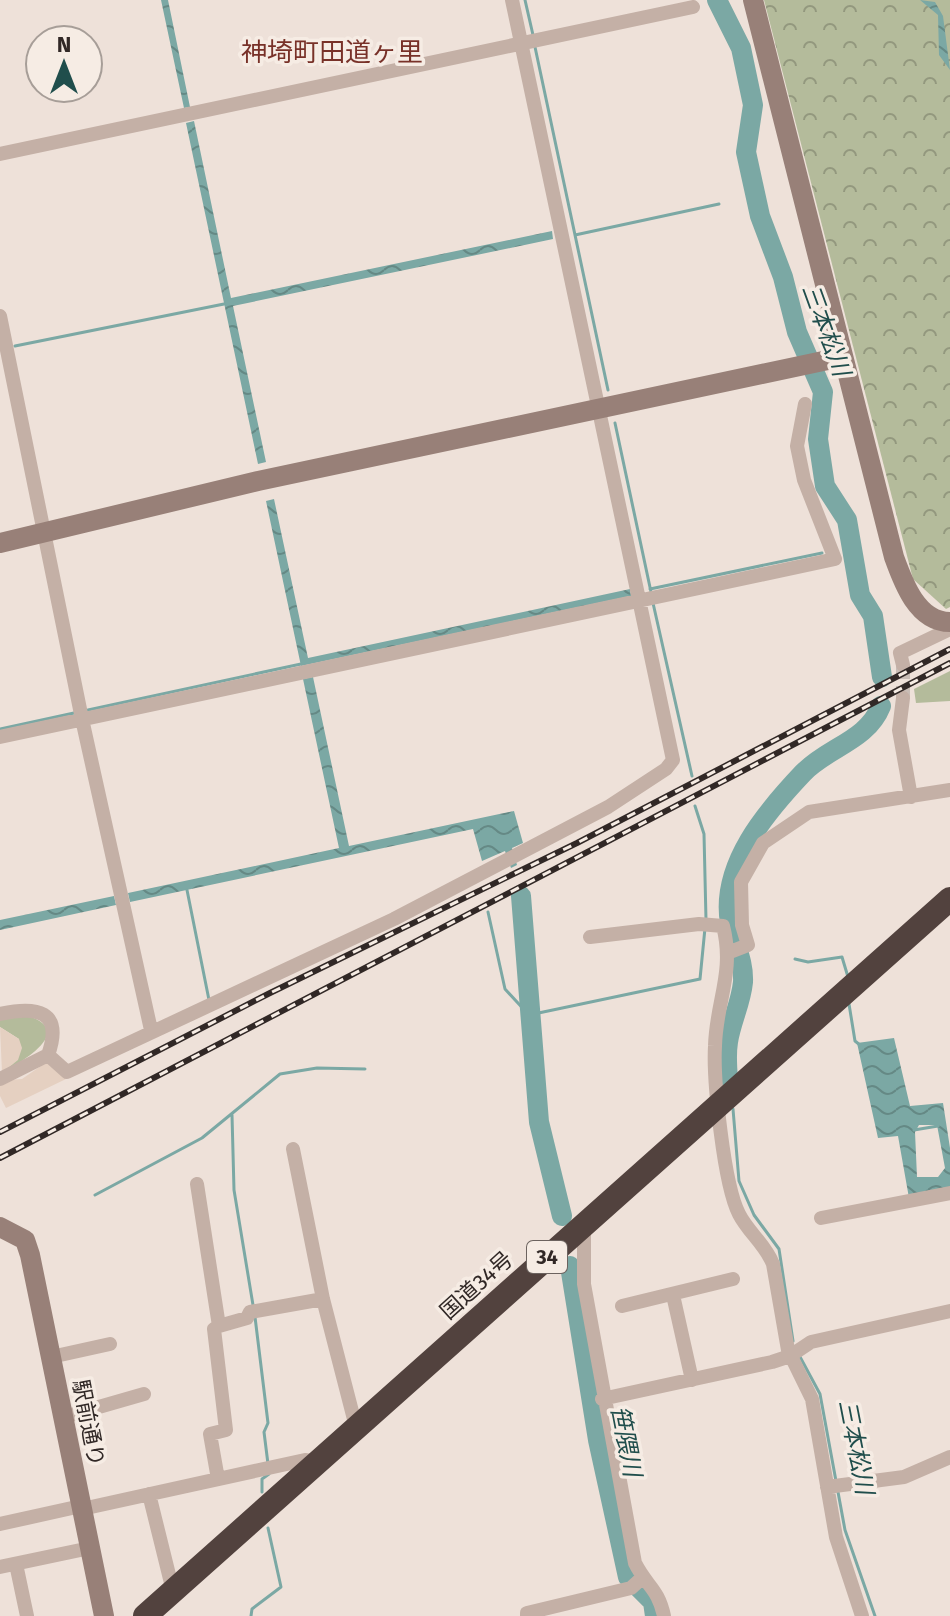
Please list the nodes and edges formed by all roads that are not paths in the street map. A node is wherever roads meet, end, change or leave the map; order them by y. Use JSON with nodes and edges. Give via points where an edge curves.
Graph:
{"nodes":[{"id":1,"x":512,"y":0,"type":"edge"},
{"id":2,"x":753,"y":0,"type":"edge"},
{"id":3,"x":693,"y":7,"type":"dead end"},
{"id":4,"x":530,"y":44,"type":"junction"},
{"id":5,"x":0,"y":154,"type":"edge"},
{"id":6,"x":0,"y":316,"type":"edge"},
{"id":7,"x":836,"y":359,"type":"junction"},
{"id":8,"x":805,"y":404,"type":"dead end"},
{"id":9,"x":598,"y":409,"type":"junction"},
{"id":10,"x":44,"y":532,"type":"junction"},
{"id":11,"x":0,"y":543,"type":"edge"},
{"id":12,"x":648,"y":598,"type":"junction"},
{"id":13,"x":950,"y":622,"type":"edge"},
{"id":14,"x":950,"y":629,"type":"edge"},
{"id":15,"x":903,"y":665,"type":"tunnel mouth"},
{"id":16,"x":903,"y":698,"type":"tunnel mouth"},
{"id":17,"x":82,"y":719,"type":"junction"},
{"id":18,"x":0,"y":737,"type":"edge"},
{"id":19,"x":950,"y":790,"type":"edge"},
{"id":20,"x":911,"y":797,"type":"junction"},
{"id":21,"x":950,"y":899,"type":"edge"},
{"id":22,"x":590,"y":937,"type":"dead end"},
{"id":23,"x":730,"y":952,"type":"junction"},
{"id":24,"x":0,"y":1014,"type":"edge"},
{"id":25,"x":151,"y":1030,"type":"junction"},
{"id":26,"x":48,"y":1055,"type":"junction"},
{"id":27,"x":0,"y":1079,"type":"edge"},
{"id":28,"x":718,"y":1105,"type":"junction"},
{"id":29,"x":293,"y":1149,"type":"dead end"},
{"id":30,"x":197,"y":1184,"type":"dead end"},
{"id":31,"x":950,"y":1193,"type":"edge"},
{"id":32,"x":821,"y":1218,"type":"dead end"},
{"id":33,"x":584,"y":1224,"type":"junction"},
{"id":34,"x":0,"y":1227,"type":"edge"},
{"id":35,"x":733,"y":1279,"type":"dead end"},
{"id":36,"x":673,"y":1295,"type":"junction"},
{"id":37,"x":323,"y":1299,"type":"junction"},
{"id":38,"x":622,"y":1306,"type":"dead end"},
{"id":39,"x":950,"y":1311,"type":"edge"},
{"id":40,"x":219,"y":1326,"type":"junction"},
{"id":41,"x":110,"y":1344,"type":"dead end"},
{"id":42,"x":796,"y":1353,"type":"junction"},
{"id":43,"x":51,"y":1357,"type":"junction"},
{"id":44,"x":692,"y":1380,"type":"junction"},
{"id":45,"x":144,"y":1394,"type":"dead end"},
{"id":46,"x":602,"y":1399,"type":"junction"},
{"id":47,"x":64,"y":1417,"type":"junction"},
{"id":48,"x":356,"y":1427,"type":"junction"},
{"id":49,"x":950,"y":1457,"type":"edge"},
{"id":50,"x":317,"y":1462,"type":"junction"},
{"id":51,"x":218,"y":1479,"type":"junction"},
{"id":52,"x":827,"y":1487,"type":"junction"},
{"id":53,"x":149,"y":1494,"type":"junction"},
{"id":54,"x":82,"y":1507,"type":"junction"},
{"id":55,"x":0,"y":1524,"type":"edge"},
{"id":56,"x":90,"y":1548,"type":"junction"},
{"id":57,"x":16,"y":1564,"type":"junction"},
{"id":58,"x":0,"y":1567,"type":"edge"},
{"id":59,"x":637,"y":1583,"type":"junction"},
{"id":60,"x":173,"y":1591,"type":"junction"},
{"id":61,"x":27,"y":1616,"type":"edge"},
{"id":62,"x":104,"y":1616,"type":"edge"},
{"id":63,"x":145,"y":1616,"type":"edge"},
{"id":64,"x":527,"y":1616,"type":"edge"},
{"id":65,"x":664,"y":1616,"type":"edge"},
{"id":66,"x":862,"y":1616,"type":"edge"}],
"edges":[{"from":1,"to":4,"type":"street"},
{"from":2,"to":7,"type":"street"},
{"from":3,"to":4,"type":"street"},
{"from":4,"to":5,"type":"street"},
{"from":4,"to":9,"type":"street"},
{"from":6,"to":10,"type":"street"},
{"from":7,"to":9,"type":"street","via":[[794,363]]},
{"from":7,"to":13,"type":"street","via":[[907,593],[930,615]]},
{"from":8,"to":12,"type":"street","via":[[797,446],[804,480],[835,559]]},
{"from":9,"to":10,"type":"street"},
{"from":9,"to":12,"type":"street"},
{"from":10,"to":11,"type":"street"},
{"from":10,"to":17,"type":"street"},
{"from":12,"to":17,"type":"street"},
{"from":12,"to":25,"type":"street","via":[[673,760],[666,769],[608,807],[379,926]]},
{"from":14,"to":15,"type":"street","via":[[900,653]]},
{"from":16,"to":20,"type":"street","via":[[899,730]]},
{"from":17,"to":18,"type":"street"},
{"from":17,"to":25,"type":"street"},
{"from":19,"to":20,"type":"street"},
{"from":20,"to":23,"type":"street","via":[[809,812],[763,843],[741,882],[748,945]]},
{"from":21,"to":28,"type":"highway","name":"国道34号","number":"34"},
{"from":22,"to":23,"type":"street","via":[[705,924],[723,926]]},
{"from":23,"to":28,"type":"street","via":[[715,1044]]},
{"from":24,"to":26,"type":"street","via":[[42,1012],[51,1021],[54,1040]]},
{"from":25,"to":26,"type":"street","via":[[67,1072]]},
{"from":26,"to":27,"type":"street"},
{"from":28,"to":33,"type":"highway","name":"国道34号","number":"34"},
{"from":28,"to":42,"type":"street","via":[[729,1190],[740,1216],[768,1252]]},
{"from":29,"to":37,"type":"street"},
{"from":30,"to":40,"type":"street"},
{"from":31,"to":32,"type":"street"},
{"from":33,"to":46,"type":"street","via":[[584,1284]]},
{"from":33,"to":48,"type":"highway","name":"国道34号","number":"34"},
{"from":34,"to":43,"type":"street","name":"駅前通り","via":[[25,1240]]},
{"from":35,"to":36,"type":"street"},
{"from":36,"to":38,"type":"street"},
{"from":36,"to":44,"type":"street"},
{"from":37,"to":40,"type":"street","via":[[254,1312]]},
{"from":37,"to":48,"type":"street"},
{"from":39,"to":42,"type":"street","via":[[811,1342]]},
{"from":40,"to":51,"type":"street","via":[[214,1329],[226,1430],[210,1434]]},
{"from":41,"to":43,"type":"street"},
{"from":42,"to":44,"type":"street"},
{"from":42,"to":52,"type":"street","via":[[812,1399]]},
{"from":43,"to":47,"type":"street","name":"駅前通り"},
{"from":44,"to":46,"type":"street"},
{"from":45,"to":47,"type":"street"},
{"from":46,"to":59,"type":"street"},
{"from":47,"to":54,"type":"street","name":"駅前通り"},
{"from":48,"to":50,"type":"highway","name":"国道34号","number":"34"},
{"from":49,"to":52,"type":"street","via":[[904,1477]]},
{"from":50,"to":51,"type":"street","via":[[305,1460]]},
{"from":50,"to":60,"type":"highway","name":"国道34号","number":"34"},
{"from":51,"to":53,"type":"street"},
{"from":52,"to":66,"type":"street","via":[[836,1537]]},
{"from":53,"to":54,"type":"street"},
{"from":53,"to":60,"type":"street"},
{"from":54,"to":55,"type":"street"},
{"from":54,"to":56,"type":"street","name":"駅前通り"},
{"from":56,"to":57,"type":"street"},
{"from":56,"to":62,"type":"street","name":"駅前通り"},
{"from":57,"to":58,"type":"street"},
{"from":57,"to":61,"type":"street"},
{"from":59,"to":64,"type":"street"},
{"from":59,"to":65,"type":"street","via":[[660,1594]]},
{"from":60,"to":63,"type":"highway","name":"国道34号","number":"34"}]}
